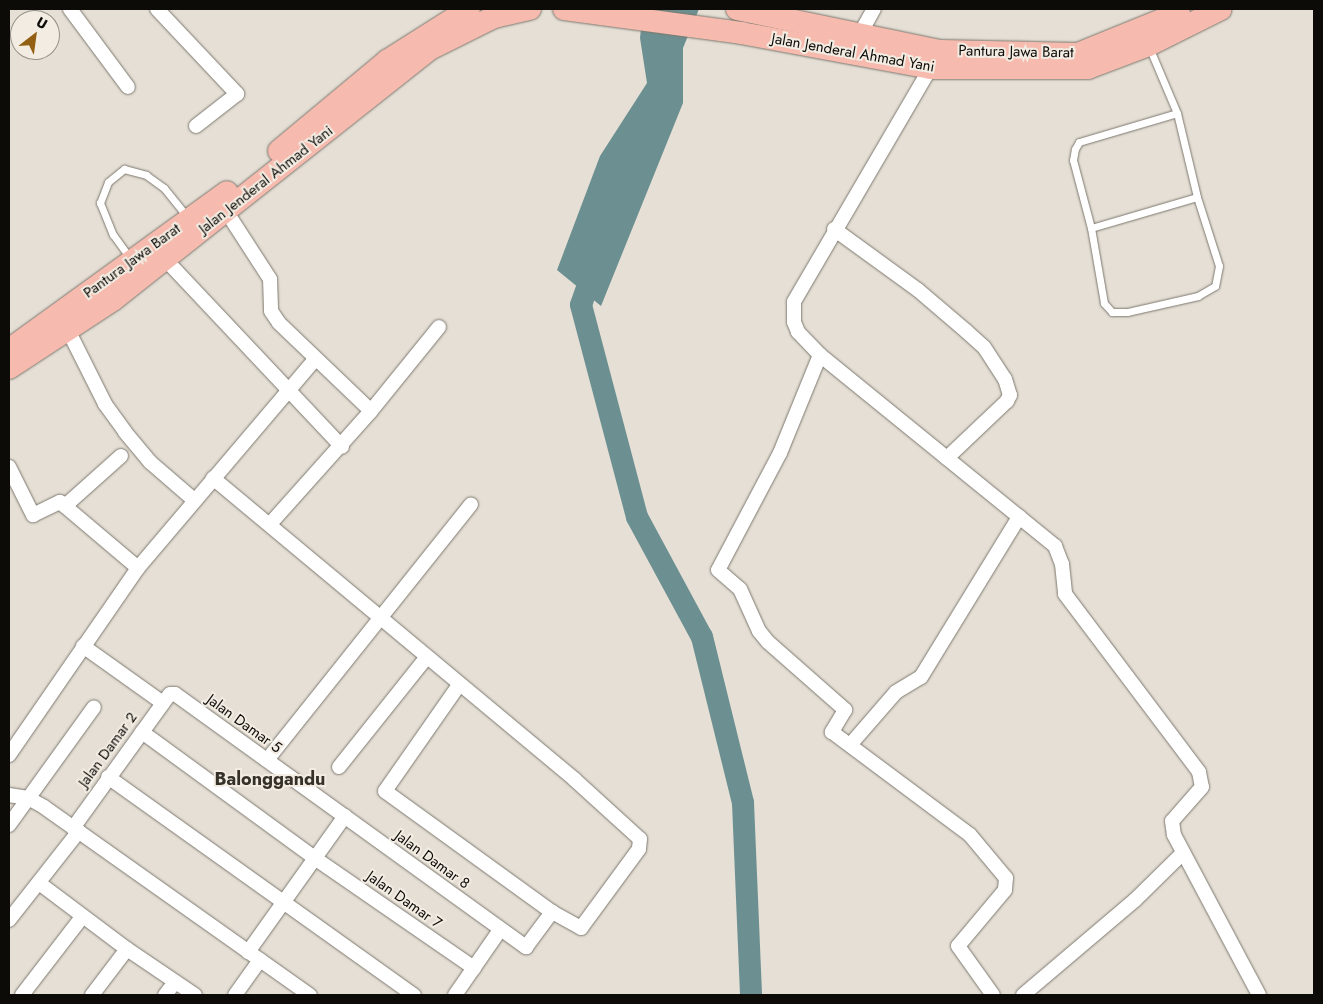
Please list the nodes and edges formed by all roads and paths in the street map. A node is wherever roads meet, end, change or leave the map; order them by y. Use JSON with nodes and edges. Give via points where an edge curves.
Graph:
{"nodes":[{"id":1,"x":70,"y":9,"type":"edge"},
{"id":2,"x":157,"y":9,"type":"edge"},
{"id":3,"x":469,"y":9,"type":"edge"},
{"id":4,"x":530,"y":9,"type":"edge"},
{"id":5,"x":567,"y":9,"type":"edge"},
{"id":6,"x":737,"y":9,"type":"edge"},
{"id":7,"x":874,"y":9,"type":"edge"},
{"id":8,"x":1187,"y":9,"type":"edge"},
{"id":9,"x":1221,"y":9,"type":"edge"},
{"id":10,"x":1156,"y":16,"type":"edge"},
{"id":11,"x":860,"y":44,"type":"junction"},
{"id":12,"x":1149,"y":45,"type":"junction"},
{"id":13,"x":935,"y":60,"type":"junction"},
{"id":14,"x":128,"y":87,"type":"dead end"},
{"id":15,"x":1178,"y":113,"type":"junction"},
{"id":16,"x":196,"y":126,"type":"dead end"},
{"id":17,"x":1197,"y":197,"type":"junction"},
{"id":18,"x":226,"y":211,"type":"junction"},
{"id":19,"x":195,"y":225,"type":"junction"},
{"id":20,"x":834,"y":228,"type":"junction"},
{"id":21,"x":1091,"y":228,"type":"junction"},
{"id":22,"x":165,"y":260,"type":"junction"},
{"id":23,"x":138,"y":269,"type":"junction"},
{"id":24,"x":439,"y":326,"type":"dead end"},
{"id":25,"x":68,"y":330,"type":"junction"},
{"id":26,"x":9,"y":350,"type":"edge"},
{"id":27,"x":820,"y":355,"type":"junction"},
{"id":28,"x":315,"y":359,"type":"junction"},
{"id":29,"x":9,"y":368,"type":"edge"},
{"id":30,"x":287,"y":390,"type":"junction"},
{"id":31,"x":371,"y":411,"type":"junction"},
{"id":32,"x":342,"y":447,"type":"junction"},
{"id":33,"x":121,"y":456,"type":"dead end"},
{"id":34,"x":947,"y":458,"type":"junction"},
{"id":35,"x":9,"y":467,"type":"edge"},
{"id":36,"x":213,"y":478,"type":"junction"},
{"id":37,"x":194,"y":500,"type":"junction"},
{"id":38,"x":471,"y":504,"type":"dead end"},
{"id":39,"x":65,"y":506,"type":"junction"},
{"id":40,"x":1019,"y":517,"type":"junction"},
{"id":41,"x":270,"y":524,"type":"junction"},
{"id":42,"x":138,"y":568,"type":"junction"},
{"id":43,"x":378,"y":618,"type":"junction"},
{"id":44,"x":83,"y":646,"type":"junction"},
{"id":45,"x":426,"y":658,"type":"junction"},
{"id":46,"x":460,"y":685,"type":"junction"},
{"id":47,"x":167,"y":698,"type":"junction"},
{"id":48,"x":94,"y":707,"type":"dead end"},
{"id":49,"x":142,"y":732,"type":"junction"},
{"id":50,"x":850,"y":745,"type":"junction"},
{"id":51,"x":9,"y":755,"type":"edge"},
{"id":52,"x":267,"y":760,"type":"junction"},
{"id":53,"x":340,"y":767,"type":"dead end"},
{"id":54,"x":108,"y":777,"type":"junction"},
{"id":55,"x":9,"y":794,"type":"edge"},
{"id":56,"x":28,"y":798,"type":"junction"},
{"id":57,"x":345,"y":816,"type":"junction"},
{"id":58,"x":9,"y":825,"type":"edge"},
{"id":59,"x":76,"y":829,"type":"junction"},
{"id":60,"x":1183,"y":853,"type":"junction"},
{"id":61,"x":316,"y":859,"type":"junction"},
{"id":62,"x":38,"y":883,"type":"junction"},
{"id":63,"x":284,"y":903,"type":"junction"},
{"id":64,"x":552,"y":912,"type":"junction"},
{"id":65,"x":82,"y":918,"type":"junction"},
{"id":66,"x":9,"y":920,"type":"edge"},
{"id":67,"x":500,"y":930,"type":"junction"},
{"id":68,"x":127,"y":949,"type":"junction"},
{"id":69,"x":248,"y":952,"type":"junction"},
{"id":70,"x":260,"y":960,"type":"junction"},
{"id":71,"x":474,"y":968,"type":"junction"},
{"id":72,"x":175,"y":982,"type":"junction"},
{"id":73,"x":22,"y":995,"type":"edge"},
{"id":74,"x":92,"y":995,"type":"edge"},
{"id":75,"x":165,"y":995,"type":"edge"},
{"id":76,"x":195,"y":995,"type":"edge"},
{"id":77,"x":235,"y":995,"type":"edge"},
{"id":78,"x":310,"y":995,"type":"edge"},
{"id":79,"x":414,"y":995,"type":"edge"},
{"id":80,"x":455,"y":995,"type":"edge"},
{"id":81,"x":993,"y":995,"type":"edge"},
{"id":82,"x":1023,"y":995,"type":"edge"},
{"id":83,"x":1259,"y":995,"type":"edge"}],
"edges":[{"from":1,"to":14,"type":"street"},
{"from":2,"to":16,"type":"street","via":[[237,94]]},
{"from":3,"to":19,"type":"highway","name":"Pantura Jawa Barat","via":[[387,60],[255,170]]},
{"from":4,"to":18,"type":"highway","name":"Jalan Jenderal Ahmad Yani","via":[[494,17],[428,50]]},
{"from":5,"to":11,"type":"highway","name":"Jalan Jenderal Ahmad Yani","via":[[741,34]]},
{"from":6,"to":11,"type":"highway","name":"Pantura Jawa Barat","via":[[810,24]]},
{"from":7,"to":11,"type":"street"},
{"from":8,"to":10,"type":"highway","name":"Pantura Jawa Barat"},
{"from":9,"to":12,"type":"highway","name":"Jalan Jenderal Ahmad Yani"},
{"from":10,"to":13,"type":"highway","name":"Pantura Jawa Barat","via":[[1078,54]]},
{"from":11,"to":13,"type":"highway","name":"Pantura Jawa Barat"},
{"from":12,"to":13,"type":"highway","name":"Jalan Jenderal Ahmad Yani","via":[[1088,68]]},
{"from":12,"to":15,"type":"lane"},
{"from":13,"to":20,"type":"street"},
{"from":15,"to":17,"type":"lane"},
{"from":15,"to":21,"type":"lane","via":[[1079,142],[1073,160]]},
{"from":17,"to":21,"type":"lane"},
{"from":17,"to":21,"type":"lane","via":[[1219,266],[1215,286],[1198,296],[1127,312],[1108,310]]},
{"from":18,"to":19,"type":"highway","name":"Jalan Jenderal Ahmad Yani"},
{"from":18,"to":28,"type":"street","via":[[270,279],[271,311]]},
{"from":19,"to":22,"type":"highway","name":"Jalan Jenderal Ahmad Yani"},
{"from":19,"to":23,"type":"highway","name":"Pantura Jawa Barat"},
{"from":19,"to":23,"type":"lane","via":[[164,188],[146,175],[124,170],[108,182],[100,204],[114,235]]},
{"from":20,"to":27,"type":"street","via":[[791,312],[798,332]]},
{"from":20,"to":34,"type":"street","via":[[918,290],[966,331],[984,348],[1005,379],[1010,395],[1007,401]]},
{"from":22,"to":23,"type":"highway","name":"Jalan Jenderal Ahmad Yani"},
{"from":22,"to":30,"type":"street"},
{"from":23,"to":25,"type":"highway","name":"Jalan Jenderal Ahmad Yani"},
{"from":23,"to":26,"type":"highway","name":"Pantura Jawa Barat"},
{"from":24,"to":31,"type":"street"},
{"from":25,"to":29,"type":"highway","name":"Jalan Jenderal Ahmad Yani"},
{"from":25,"to":37,"type":"street","via":[[104,404],[150,462]]},
{"from":27,"to":34,"type":"street"},
{"from":27,"to":50,"type":"street","via":[[780,453],[718,567],[740,589],[759,631],[768,642],[845,710],[831,731]]},
{"from":28,"to":30,"type":"street"},
{"from":28,"to":31,"type":"street"},
{"from":30,"to":32,"type":"street"},
{"from":30,"to":36,"type":"street"},
{"from":31,"to":32,"type":"street"},
{"from":32,"to":41,"type":"street"},
{"from":33,"to":39,"type":"street"},
{"from":34,"to":40,"type":"street"},
{"from":35,"to":39,"type":"street","via":[[33,515],[57,502]]},
{"from":36,"to":37,"type":"street"},
{"from":36,"to":41,"type":"street"},
{"from":37,"to":42,"type":"street"},
{"from":38,"to":43,"type":"street"},
{"from":39,"to":42,"type":"street"},
{"from":40,"to":50,"type":"street","via":[[921,676],[896,692]]},
{"from":40,"to":60,"type":"street","via":[[1055,546],[1062,564],[1065,594],[1199,772],[1202,786],[1172,821],[1174,835]]},
{"from":41,"to":43,"type":"street"},
{"from":42,"to":44,"type":"street"},
{"from":43,"to":45,"type":"street"},
{"from":43,"to":52,"type":"street"},
{"from":44,"to":47,"type":"street","name":"Jalan Damar 5"},
{"from":44,"to":51,"type":"street"},
{"from":45,"to":46,"type":"street"},
{"from":45,"to":53,"type":"street"},
{"from":46,"to":64,"type":"street","via":[[385,792]]},
{"from":46,"to":64,"type":"street","via":[[640,839],[639,849],[581,928]]},
{"from":47,"to":49,"type":"street","name":"Jalan Damar 2"},
{"from":47,"to":52,"type":"street","name":"Jalan Damar 5"},
{"from":48,"to":56,"type":"street"},
{"from":49,"to":54,"type":"street","name":"Jalan Damar 2"},
{"from":49,"to":61,"type":"street","name":"Jalan Damar 7"},
{"from":50,"to":81,"type":"street","via":[[970,835],[1006,878],[1005,890],[958,946]]},
{"from":52,"to":57,"type":"street","name":"Jalan Damar 5"},
{"from":54,"to":59,"type":"street","name":"Jalan Damar 2"},
{"from":54,"to":63,"type":"street"},
{"from":55,"to":56,"type":"street"},
{"from":56,"to":58,"type":"street"},
{"from":56,"to":59,"type":"street"},
{"from":57,"to":61,"type":"street"},
{"from":57,"to":67,"type":"street","name":"Jalan Damar 8"},
{"from":59,"to":62,"type":"street","name":"Jalan Damar 2"},
{"from":59,"to":69,"type":"street"},
{"from":60,"to":82,"type":"street","via":[[1135,900]]},
{"from":60,"to":83,"type":"street"},
{"from":61,"to":63,"type":"street"},
{"from":61,"to":71,"type":"street","name":"Jalan Damar 7"},
{"from":62,"to":65,"type":"street"},
{"from":62,"to":66,"type":"street","name":"Jalan Damar 2"},
{"from":63,"to":69,"type":"street"},
{"from":63,"to":79,"type":"street"},
{"from":64,"to":67,"type":"street","name":"Jalan Damar 8","via":[[527,947]]},
{"from":65,"to":68,"type":"street"},
{"from":65,"to":73,"type":"street"},
{"from":67,"to":71,"type":"street"},
{"from":68,"to":72,"type":"street"},
{"from":68,"to":74,"type":"street"},
{"from":69,"to":70,"type":"street"},
{"from":70,"to":77,"type":"street"},
{"from":70,"to":78,"type":"street"},
{"from":71,"to":80,"type":"street"},
{"from":72,"to":75,"type":"street"},
{"from":72,"to":76,"type":"street"}]}
